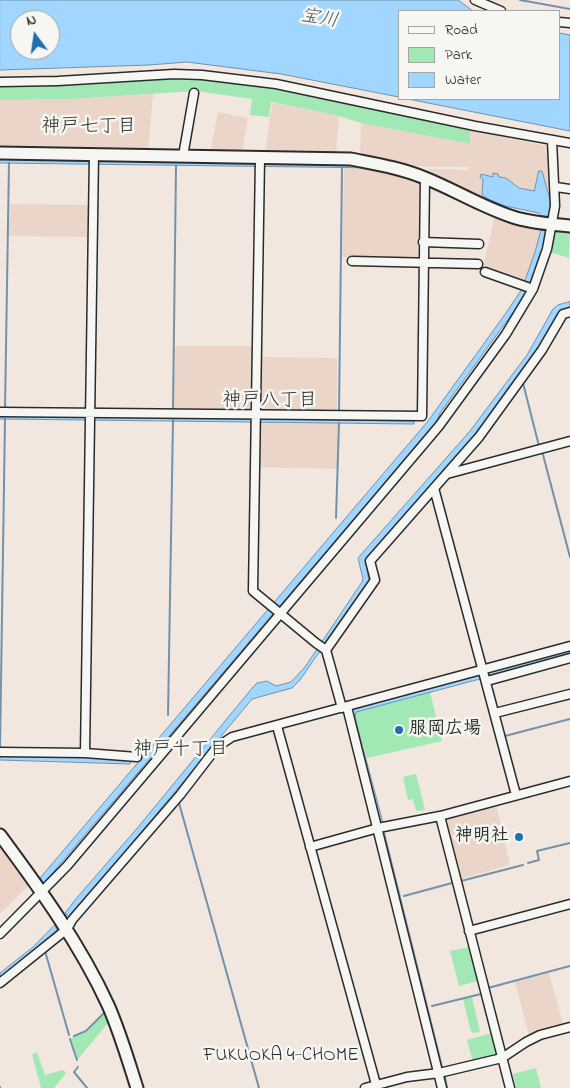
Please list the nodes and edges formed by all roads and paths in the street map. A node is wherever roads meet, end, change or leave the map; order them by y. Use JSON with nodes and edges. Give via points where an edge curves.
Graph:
{"nodes":[{"id":1,"x":475,"y":0,"type":"edge"},
{"id":2,"x":499,"y":10,"type":"edge"},
{"id":3,"x":0,"y":82,"type":"edge"},
{"id":4,"x":194,"y":93,"type":"dead end"},
{"id":5,"x":552,"y":140,"type":"junction"},
{"id":6,"x":570,"y":143,"type":"edge"},
{"id":7,"x":0,"y":153,"type":"edge"},
{"id":8,"x":183,"y":156,"type":"junction"},
{"id":9,"x":94,"y":160,"type":"junction"},
{"id":10,"x":260,"y":163,"type":"junction"},
{"id":11,"x":425,"y":178,"type":"junction"},
{"id":12,"x":556,"y":187,"type":"junction"},
{"id":13,"x":570,"y":189,"type":"edge"},
{"id":14,"x":549,"y":223,"type":"junction"},
{"id":15,"x":570,"y":226,"type":"edge"},
{"id":16,"x":423,"y":242,"type":"junction"},
{"id":17,"x":479,"y":244,"type":"dead end"},
{"id":18,"x":352,"y":261,"type":"dead end"},
{"id":19,"x":423,"y":261,"type":"junction"},
{"id":20,"x":478,"y":264,"type":"dead end"},
{"id":21,"x":485,"y":272,"type":"dead end"},
{"id":22,"x":532,"y":288,"type":"junction"},
{"id":23,"x":570,"y":312,"type":"edge"},
{"id":24,"x":0,"y":412,"type":"edge"},
{"id":25,"x":91,"y":417,"type":"junction"},
{"id":26,"x":256,"y":418,"type":"junction"},
{"id":27,"x":570,"y":440,"type":"edge"},
{"id":28,"x":447,"y":474,"type":"junction"},
{"id":29,"x":434,"y":488,"type":"junction"},
{"id":30,"x":278,"y":612,"type":"junction"},
{"id":31,"x":570,"y":646,"type":"edge"},
{"id":32,"x":323,"y":648,"type":"junction"},
{"id":33,"x":570,"y":658,"type":"edge"},
{"id":34,"x":484,"y":669,"type":"junction"},
{"id":35,"x":487,"y":681,"type":"junction"},
{"id":36,"x":570,"y":694,"type":"edge"},
{"id":37,"x":344,"y":707,"type":"junction"},
{"id":38,"x":495,"y":713,"type":"junction"},
{"id":39,"x":277,"y":726,"type":"junction"},
{"id":40,"x":0,"y":752,"type":"edge"},
{"id":41,"x":85,"y":754,"type":"junction"},
{"id":42,"x":137,"y":757,"type":"dead end"},
{"id":43,"x":570,"y":781,"type":"edge"},
{"id":44,"x":516,"y":795,"type":"junction"},
{"id":45,"x":440,"y":816,"type":"junction"},
{"id":46,"x":378,"y":828,"type":"junction"},
{"id":47,"x":0,"y":835,"type":"edge"},
{"id":48,"x":310,"y":847,"type":"junction"},
{"id":49,"x":41,"y":891,"type":"junction"},
{"id":50,"x":570,"y":904,"type":"edge"},
{"id":51,"x":67,"y":929,"type":"junction"},
{"id":52,"x":469,"y":931,"type":"junction"},
{"id":53,"x":0,"y":934,"type":"edge"},
{"id":54,"x":0,"y":983,"type":"edge"},
{"id":55,"x":570,"y":1027,"type":"edge"},
{"id":56,"x":502,"y":1058,"type":"junction"},
{"id":57,"x":438,"y":1073,"type":"junction"},
{"id":58,"x":377,"y":1086,"type":"edge"},
{"id":59,"x":137,"y":1088,"type":"edge"},
{"id":60,"x":365,"y":1088,"type":"edge"},
{"id":61,"x":442,"y":1088,"type":"edge"},
{"id":62,"x":510,"y":1088,"type":"edge"}],
"edges":[{"from":1,"to":2,"type":"street"},
{"from":3,"to":5,"type":"street","via":[[196,75],[276,84]]},
{"from":4,"to":8,"type":"street"},
{"from":5,"to":6,"type":"street"},
{"from":5,"to":12,"type":"street"},
{"from":7,"to":9,"type":"street"},
{"from":8,"to":9,"type":"street"},
{"from":8,"to":10,"type":"street"},
{"from":9,"to":25,"type":"street"},
{"from":10,"to":11,"type":"street","via":[[351,159]]},
{"from":10,"to":26,"type":"street"},
{"from":11,"to":14,"type":"street","via":[[513,217]]},
{"from":11,"to":16,"type":"street"},
{"from":12,"to":13,"type":"street"},
{"from":12,"to":14,"type":"street"},
{"from":14,"to":15,"type":"street"},
{"from":14,"to":22,"type":"street","via":[[548,249]]},
{"from":16,"to":17,"type":"street"},
{"from":16,"to":19,"type":"street"},
{"from":18,"to":19,"type":"street"},
{"from":19,"to":20,"type":"street"},
{"from":19,"to":26,"type":"street","via":[[422,416]]},
{"from":21,"to":22,"type":"street"},
{"from":22,"to":30,"type":"street","via":[[506,334],[439,426]]},
{"from":23,"to":28,"type":"street","via":[[563,314],[542,350],[479,437]]},
{"from":24,"to":25,"type":"street"},
{"from":25,"to":26,"type":"street"},
{"from":25,"to":41,"type":"street"},
{"from":26,"to":30,"type":"street","via":[[253,591]]},
{"from":27,"to":28,"type":"street"},
{"from":28,"to":29,"type":"street"},
{"from":29,"to":32,"type":"street","via":[[370,561],[375,580]]},
{"from":29,"to":34,"type":"street"},
{"from":30,"to":32,"type":"street"},
{"from":30,"to":49,"type":"street","via":[[67,866]]},
{"from":31,"to":34,"type":"street"},
{"from":32,"to":37,"type":"street"},
{"from":33,"to":35,"type":"street"},
{"from":34,"to":35,"type":"street"},
{"from":34,"to":37,"type":"street"},
{"from":35,"to":38,"type":"street"},
{"from":36,"to":38,"type":"street"},
{"from":37,"to":39,"type":"street"},
{"from":37,"to":46,"type":"street"},
{"from":38,"to":44,"type":"street"},
{"from":39,"to":48,"type":"street"},
{"from":39,"to":51,"type":"street","via":[[232,737],[217,747]]},
{"from":40,"to":41,"type":"street"},
{"from":41,"to":42,"type":"street"},
{"from":43,"to":44,"type":"street"},
{"from":44,"to":45,"type":"street"},
{"from":45,"to":46,"type":"street"},
{"from":45,"to":52,"type":"street"},
{"from":46,"to":48,"type":"street"},
{"from":46,"to":57,"type":"street"},
{"from":47,"to":49,"type":"street"},
{"from":48,"to":58,"type":"street"},
{"from":49,"to":51,"type":"street"},
{"from":49,"to":53,"type":"street"},
{"from":50,"to":52,"type":"street"},
{"from":51,"to":54,"type":"street"},
{"from":51,"to":59,"type":"street","via":[[108,1005]]},
{"from":52,"to":56,"type":"street"},
{"from":55,"to":56,"type":"street","via":[[540,1035]]},
{"from":56,"to":57,"type":"street"},
{"from":56,"to":62,"type":"street"},
{"from":57,"to":58,"type":"street","via":[[407,1077]]},
{"from":57,"to":61,"type":"street"},
{"from":58,"to":60,"type":"street"}]}
